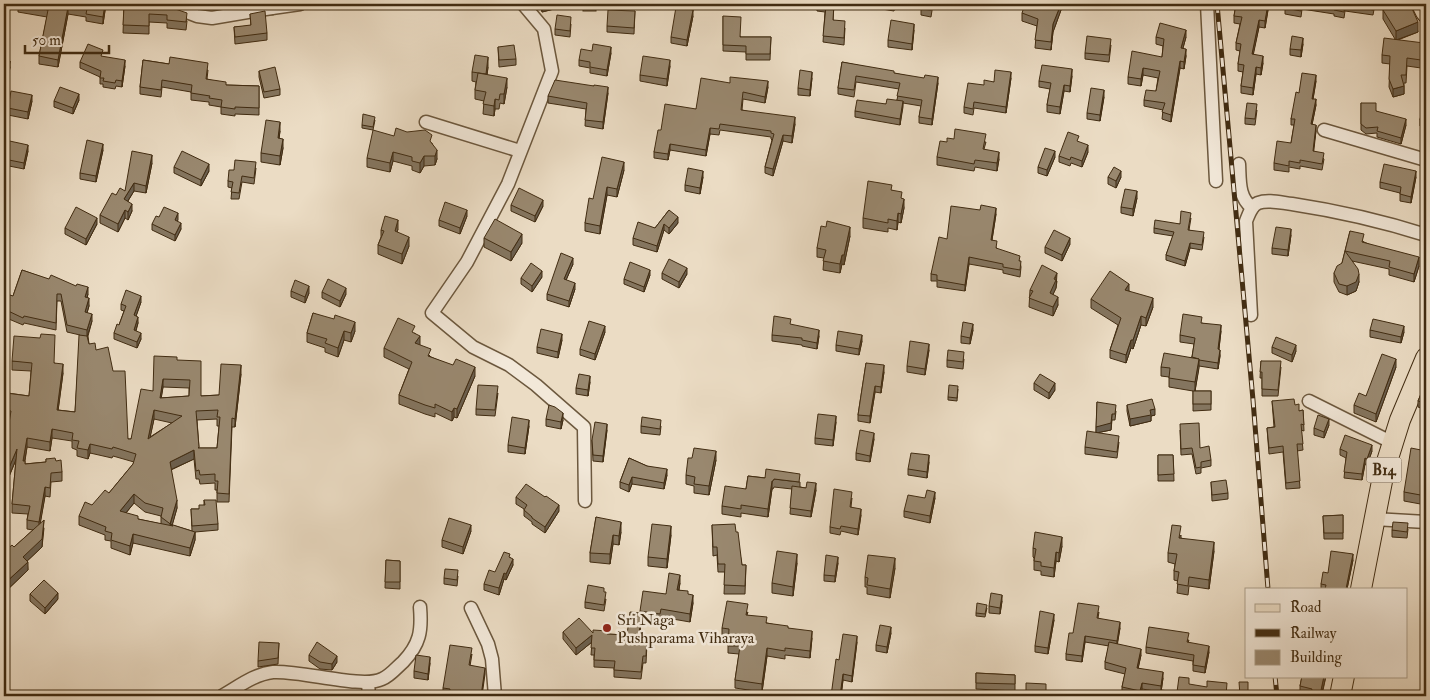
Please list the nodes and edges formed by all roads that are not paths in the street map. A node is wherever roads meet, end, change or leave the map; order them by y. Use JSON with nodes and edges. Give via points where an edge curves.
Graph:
{"nodes":[{"id":1,"x":166,"y":4,"type":"edge"},
{"id":2,"x":300,"y":4,"type":"edge"},
{"id":3,"x":523,"y":4,"type":"edge"},
{"id":4,"x":1207,"y":4,"type":"edge"},
{"id":5,"x":1422,"y":4,"type":"edge"},
{"id":6,"x":272,"y":6,"type":"edge"},
{"id":7,"x":1426,"y":12,"type":"edge"},
{"id":8,"x":426,"y":122,"type":"dead end"},
{"id":9,"x":1324,"y":130,"type":"dead end"},
{"id":10,"x":520,"y":151,"type":"junction"},
{"id":11,"x":1426,"y":160,"type":"edge"},
{"id":12,"x":1239,"y":164,"type":"dead end"},
{"id":13,"x":1216,"y":181,"type":"dead end"},
{"id":14,"x":1252,"y":208,"type":"junction"},
{"id":15,"x":1426,"y":235,"type":"edge"},
{"id":16,"x":1251,"y":315,"type":"dead end"},
{"id":17,"x":1426,"y":358,"type":"edge"},
{"id":18,"x":1309,"y":401,"type":"dead end"},
{"id":19,"x":1392,"y":443,"type":"junction"},
{"id":20,"x":585,"y":501,"type":"dead end"},
{"id":21,"x":1374,"y":519,"type":"junction"},
{"id":22,"x":1426,"y":522,"type":"edge"},
{"id":23,"x":1361,"y":588,"type":"edge"},
{"id":24,"x":420,"y":607,"type":"dead end"},
{"id":25,"x":471,"y":608,"type":"dead end"},
{"id":26,"x":1344,"y":678,"type":"edge"},
{"id":27,"x":368,"y":683,"type":"junction"},
{"id":28,"x":222,"y":696,"type":"edge"},
{"id":29,"x":369,"y":696,"type":"edge"},
{"id":30,"x":495,"y":696,"type":"edge"},
{"id":31,"x":1340,"y":696,"type":"edge"}],
"edges":[{"from":1,"to":6,"type":"street","via":[[212,18]]},
{"from":2,"to":6,"type":"street"},
{"from":3,"to":10,"type":"street","via":[[544,29],[552,71]]},
{"from":4,"to":13,"type":"street"},
{"from":5,"to":7,"type":"main road"},
{"from":8,"to":10,"type":"street"},
{"from":9,"to":11,"type":"street"},
{"from":10,"to":20,"type":"street","via":[[508,184],[467,262],[432,313],[473,347],[509,365],[536,385],[584,427]]},
{"from":12,"to":14,"type":"street","via":[[1243,200]]},
{"from":14,"to":15,"type":"street","via":[[1259,202],[1274,201],[1315,207],[1393,224]]},
{"from":14,"to":16,"type":"street","via":[[1246,222]]},
{"from":17,"to":19,"type":"main road","number":"B14"},
{"from":18,"to":19,"type":"street"},
{"from":19,"to":21,"type":"main road","number":"B14"},
{"from":21,"to":22,"type":"street"},
{"from":21,"to":23,"type":"main road","number":"B14"},
{"from":24,"to":27,"type":"street","via":[[420,638],[412,653],[383,679]]},
{"from":25,"to":30,"type":"street","via":[[488,644]]},
{"from":26,"to":31,"type":"main road"},
{"from":27,"to":28,"type":"street","via":[[273,672],[247,681]]},
{"from":27,"to":29,"type":"street"}]}
